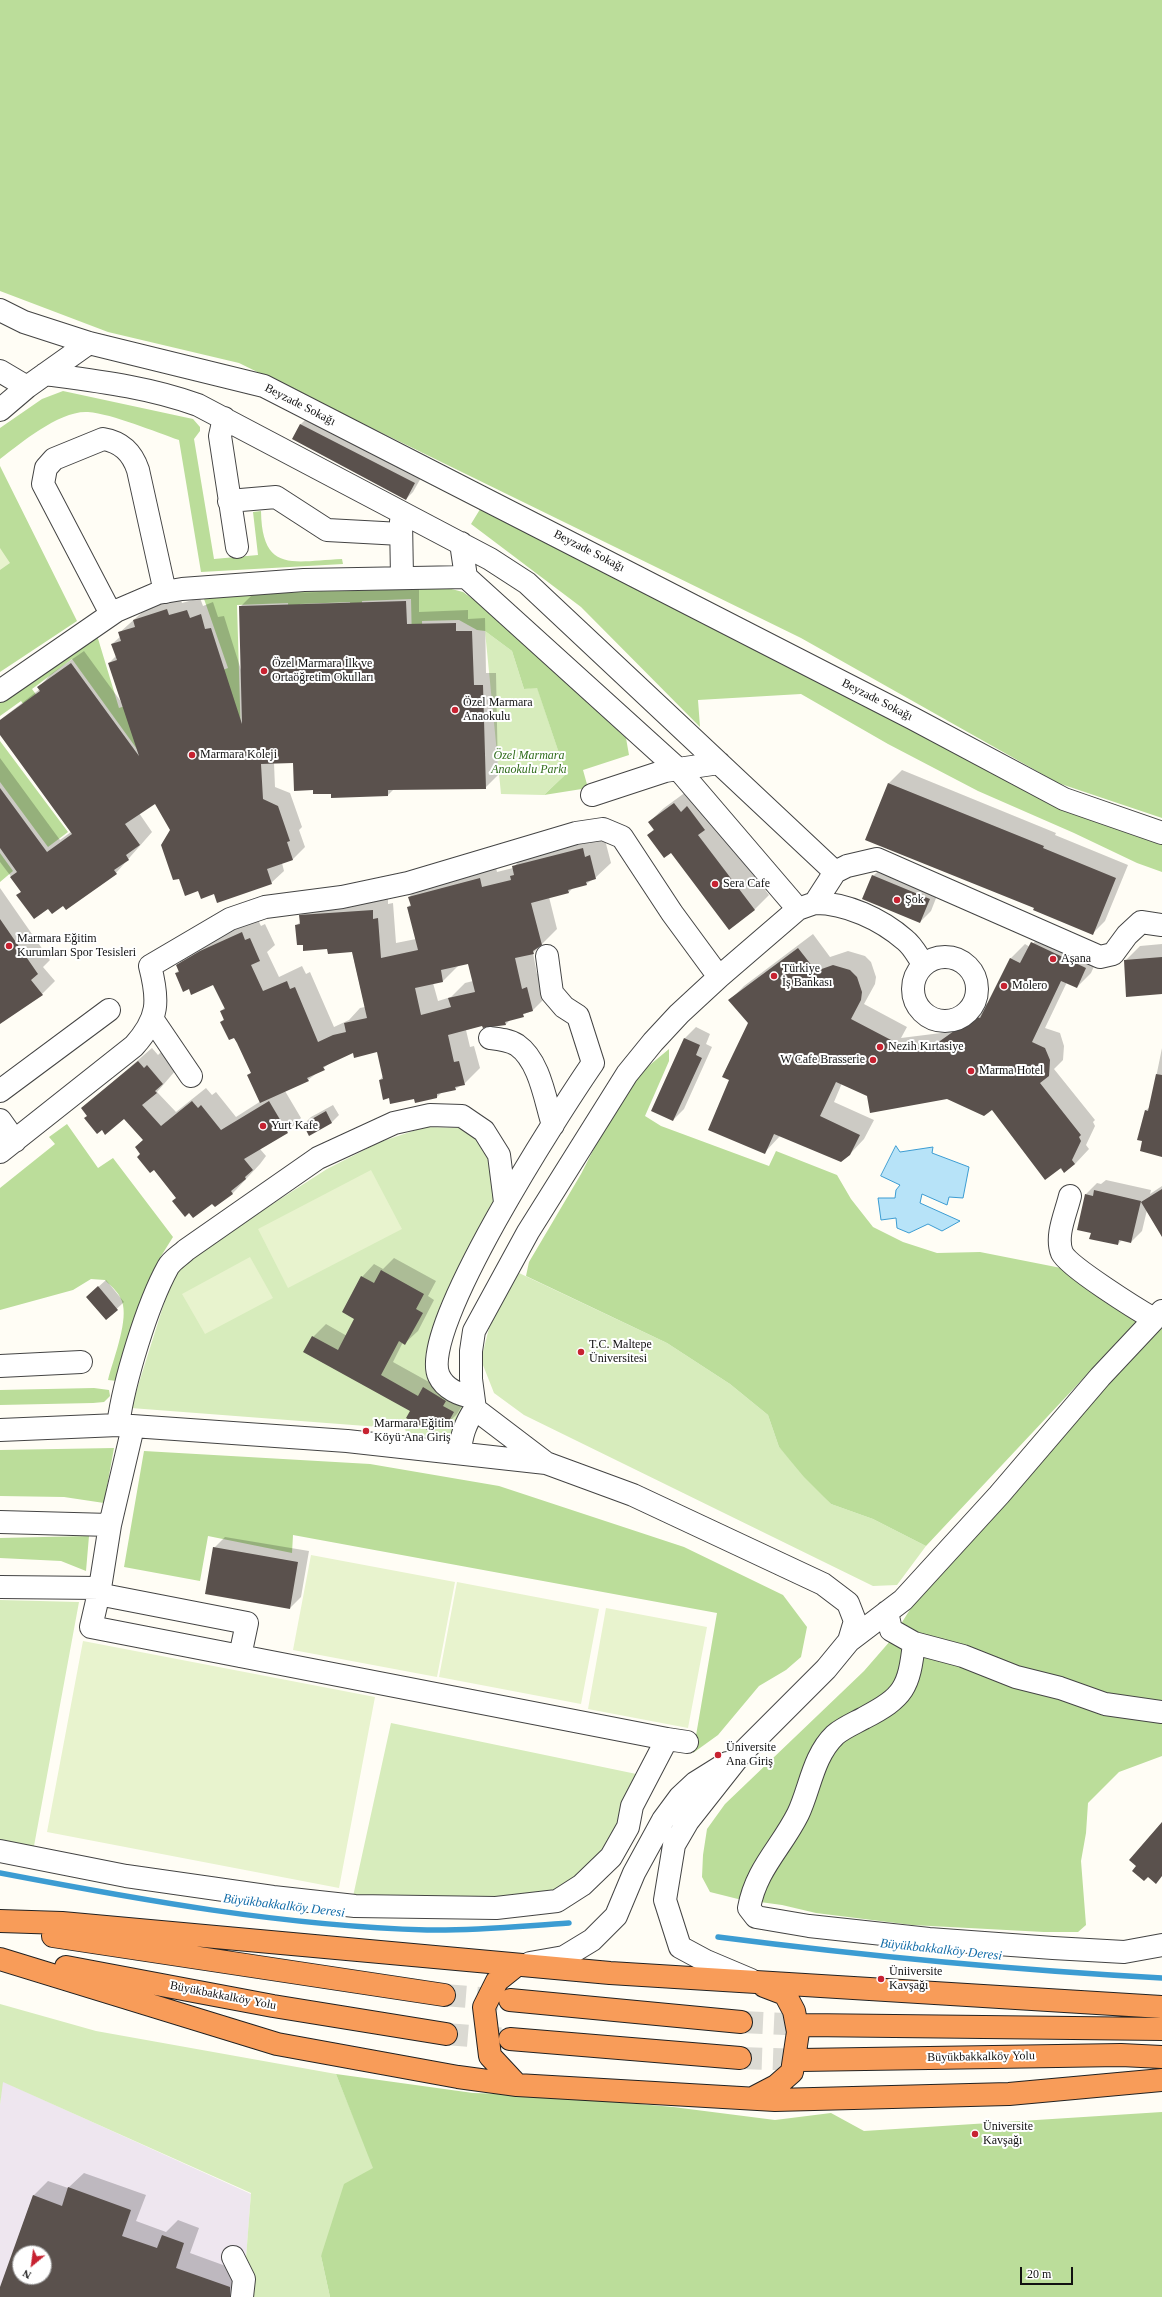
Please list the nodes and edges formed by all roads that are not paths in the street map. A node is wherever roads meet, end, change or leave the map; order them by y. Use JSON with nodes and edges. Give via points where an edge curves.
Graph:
{"nodes":[{"id":1,"x":0,"y":310,"type":"edge"},
{"id":2,"x":89,"y":343,"type":"junction"},
{"id":3,"x":0,"y":371,"type":"edge"},
{"id":4,"x":46,"y":374,"type":"junction"},
{"id":5,"x":27,"y":387,"type":"junction"},
{"id":6,"x":0,"y":410,"type":"edge"},
{"id":7,"x":224,"y":418,"type":"junction"},
{"id":8,"x":229,"y":501,"type":"junction"},
{"id":9,"x":401,"y":511,"type":"junction"},
{"id":10,"x":401,"y":534,"type":"junction"},
{"id":11,"x":461,"y":543,"type":"junction"},
{"id":12,"x":237,"y":547,"type":"dead end"},
{"id":13,"x":402,"y":577,"type":"junction"},
{"id":14,"x":466,"y":577,"type":"junction"},
{"id":15,"x":165,"y":592,"type":"junction"},
{"id":16,"x":112,"y":614,"type":"junction"},
{"id":17,"x":0,"y":691,"type":"edge"},
{"id":18,"x":719,"y":762,"type":"junction"},
{"id":19,"x":679,"y":770,"type":"junction"},
{"id":20,"x":592,"y":795,"type":"dead end"},
{"id":21,"x":1162,"y":833,"type":"edge"},
{"id":22,"x":835,"y":872,"type":"junction"},
{"id":23,"x":806,"y":906,"type":"junction"},
{"id":24,"x":1162,"y":925,"type":"edge"},
{"id":25,"x":547,"y":956,"type":"dead end"},
{"id":26,"x":924,"y":965,"type":"dead end"},
{"id":27,"x":719,"y":977,"type":"junction"},
{"id":28,"x":109,"y":1010,"type":"dead end"},
{"id":29,"x":153,"y":1020,"type":"junction"},
{"id":30,"x":490,"y":1038,"type":"dead end"},
{"id":31,"x":191,"y":1076,"type":"dead end"},
{"id":32,"x":0,"y":1091,"type":"edge"},
{"id":33,"x":0,"y":1120,"type":"edge"},
{"id":34,"x":553,"y":1125,"type":"junction"},
{"id":35,"x":8,"y":1146,"type":"edge"},
{"id":36,"x":1070,"y":1196,"type":"dead end"},
{"id":37,"x":505,"y":1202,"type":"junction"},
{"id":38,"x":1158,"y":1315,"type":"edge"},
{"id":39,"x":81,"y":1362,"type":"dead end"},
{"id":40,"x":0,"y":1366,"type":"edge"},
{"id":41,"x":474,"y":1403,"type":"junction"},
{"id":42,"x":125,"y":1426,"type":"junction"},
{"id":43,"x":0,"y":1430,"type":"edge"},
{"id":44,"x":460,"y":1453,"type":"junction"},
{"id":45,"x":546,"y":1463,"type":"junction"},
{"id":46,"x":0,"y":1522,"type":"edge"},
{"id":47,"x":110,"y":1525,"type":"junction"},
{"id":48,"x":0,"y":1587,"type":"edge"},
{"id":49,"x":99,"y":1591,"type":"junction"},
{"id":50,"x":888,"y":1612,"type":"junction"},
{"id":51,"x":848,"y":1641,"type":"junction"},
{"id":52,"x":914,"y":1643,"type":"junction"},
{"id":53,"x":240,"y":1656,"type":"junction"},
{"id":54,"x":1162,"y":1712,"type":"edge"},
{"id":55,"x":740,"y":1755,"type":"junction"},
{"id":56,"x":0,"y":1851,"type":"edge"},
{"id":57,"x":0,"y":1921,"type":"edge"},
{"id":58,"x":0,"y":1926,"type":"edge"},
{"id":59,"x":1162,"y":1945,"type":"edge"},
{"id":60,"x":0,"y":1954,"type":"edge"},
{"id":61,"x":0,"y":1959,"type":"edge"},
{"id":62,"x":517,"y":1965,"type":"junction"},
{"id":63,"x":759,"y":1984,"type":"junction"},
{"id":64,"x":444,"y":1995,"type":"tunnel mouth"},
{"id":65,"x":510,"y":2000,"type":"tunnel mouth"},
{"id":66,"x":1162,"y":2007,"type":"edge"},
{"id":67,"x":741,"y":2022,"type":"tunnel mouth"},
{"id":68,"x":805,"y":2024,"type":"tunnel mouth"},
{"id":69,"x":1162,"y":2029,"type":"edge"},
{"id":70,"x":446,"y":2034,"type":"tunnel mouth"},
{"id":71,"x":510,"y":2039,"type":"tunnel mouth"},
{"id":72,"x":1162,"y":2057,"type":"edge"},
{"id":73,"x":740,"y":2058,"type":"tunnel mouth"},
{"id":74,"x":801,"y":2060,"type":"tunnel mouth"},
{"id":75,"x":1162,"y":2080,"type":"edge"},
{"id":76,"x":517,"y":2085,"type":"junction"},
{"id":77,"x":753,"y":2098,"type":"junction"},
{"id":78,"x":233,"y":2257,"type":"dead end"},
{"id":79,"x":242,"y":2297,"type":"edge"}],
"edges":[{"from":1,"to":2,"type":"street","name":"Beyzade Sokağı","via":[[24,322]]},
{"from":2,"to":4,"type":"street"},
{"from":2,"to":21,"type":"street","name":"Beyzade Sokağı","via":[[264,386],[912,718],[1064,799]]},
{"from":3,"to":5,"type":"street"},
{"from":4,"to":5,"type":"street"},
{"from":4,"to":7,"type":"street","via":[[136,387],[176,397]]},
{"from":5,"to":6,"type":"street"},
{"from":7,"to":8,"type":"street","via":[[220,436]]},
{"from":7,"to":9,"type":"street"},
{"from":8,"to":10,"type":"street","via":[[276,497],[327,530]]},
{"from":8,"to":12,"type":"street"},
{"from":9,"to":10,"type":"street"},
{"from":9,"to":11,"type":"street"},
{"from":10,"to":13,"type":"street"},
{"from":11,"to":14,"type":"street"},
{"from":11,"to":18,"type":"street","via":[[527,582]]},
{"from":13,"to":14,"type":"street"},
{"from":13,"to":15,"type":"street","via":[[304,580]]},
{"from":14,"to":19,"type":"street"},
{"from":15,"to":16,"type":"street","via":[[139,599]]},
{"from":15,"to":16,"type":"street","via":[[138,470],[131,455],[119,444],[103,439],[74,451],[49,463],[44,473],[43,484]]},
{"from":16,"to":17,"type":"street"},
{"from":18,"to":19,"type":"street"},
{"from":18,"to":22,"type":"street"},
{"from":19,"to":20,"type":"street","via":[[643,777]]},
{"from":19,"to":23,"type":"street"},
{"from":22,"to":23,"type":"street"},
{"from":22,"to":24,"type":"street","via":[[847,866],[877,859],[1100,957],[1113,954],[1141,922]]},
{"from":23,"to":26,"type":"street","via":[[830,903],[849,908],[883,925],[906,940]]},
{"from":23,"to":27,"type":"street"},
{"from":25,"to":34,"type":"street","via":[[552,993],[564,1007],[578,1016],[593,1063]]},
{"from":27,"to":29,"type":"street","via":[[672,913],[622,837],[603,829],[576,832],[408,883],[342,897],[265,907],[230,918],[150,966],[157,994]]},
{"from":27,"to":41,"type":"street","via":[[652,1042],[628,1074],[528,1232],[474,1331],[471,1351]]},
{"from":28,"to":32,"type":"street"},
{"from":29,"to":31,"type":"street"},
{"from":29,"to":35,"type":"street","via":[[134,1046]]},
{"from":30,"to":34,"type":"street","via":[[517,1045],[529,1058],[540,1081]]},
{"from":33,"to":35,"type":"street"},
{"from":34,"to":37,"type":"street"},
{"from":36,"to":38,"type":"street","via":[[1060,1235],[1062,1253],[1088,1276]]},
{"from":37,"to":41,"type":"street","via":[[450,1310],[437,1347],[438,1376],[448,1389]]},
{"from":37,"to":42,"type":"street","via":[[499,1155],[484,1131],[462,1116],[430,1115],[394,1123],[318,1158],[186,1250],[169,1265],[138,1344],[120,1411]]},
{"from":38,"to":50,"type":"street","via":[[1100,1377],[988,1507],[903,1600]]},
{"from":39,"to":40,"type":"street"},
{"from":41,"to":44,"type":"street","via":[[461,1437]]},
{"from":41,"to":45,"type":"street"},
{"from":42,"to":43,"type":"street"},
{"from":42,"to":44,"type":"street","via":[[347,1441]]},
{"from":42,"to":47,"type":"street"},
{"from":44,"to":45,"type":"street"},
{"from":45,"to":51,"type":"street","via":[[633,1495],[823,1584],[848,1603],[855,1621]]},
{"from":46,"to":47,"type":"street"},
{"from":47,"to":49,"type":"street"},
{"from":48,"to":49,"type":"street"},
{"from":49,"to":53,"type":"street","via":[[247,1623]]},
{"from":49,"to":53,"type":"street","via":[[91,1628]]},
{"from":50,"to":51,"type":"street"},
{"from":50,"to":52,"type":"street","via":[[890,1630]]},
{"from":51,"to":55,"type":"street","via":[[826,1669]]},
{"from":52,"to":54,"type":"street","via":[[963,1656],[1016,1677],[1060,1688],[1105,1704]]},
{"from":52,"to":59,"type":"street","via":[[907,1682],[889,1705],[835,1736],[816,1764],[798,1814],[760,1873],[752,1891],[749,1908],[756,1917],[810,1926],[929,1939],[1053,1948],[1124,1952]]},
{"from":53,"to":56,"type":"street","via":[[677,1741],[632,1806],[628,1827],[611,1858],[582,1885],[557,1901],[496,1908],[355,1906],[126,1876]]},
{"from":55,"to":62,"type":"street","via":[[695,1783],[680,1797],[646,1847],[616,1916],[592,1940],[564,1957]]},
{"from":55,"to":63,"type":"street","via":[[688,1821],[674,1845],[665,1900],[680,1946],[706,1962]]},
{"from":57,"to":62,"type":"highway","via":[[62,1923]]},
{"from":58,"to":64,"type":"highway"},
{"from":60,"to":70,"type":"highway","name":"Büyükbakkalköy Yolu","via":[[273,2006]]},
{"from":61,"to":76,"type":"highway","via":[[277,2044],[458,2077]]},
{"from":62,"to":63,"type":"highway"},
{"from":62,"to":76,"type":"highway","via":[[498,1981],[484,2008],[490,2056]]},
{"from":63,"to":66,"type":"highway"},
{"from":63,"to":77,"type":"highway","via":[[785,1994],[794,2011],[798,2032],[792,2072],[776,2086]]},
{"from":65,"to":67,"type":"highway"},
{"from":68,"to":69,"type":"highway"},
{"from":71,"to":73,"type":"highway"},
{"from":72,"to":74,"type":"highway","name":"Büyükbakkalköy Yolu","via":[[1121,2055]]},
{"from":75,"to":77,"type":"highway","via":[[1009,2094],[775,2100]]},
{"from":76,"to":77,"type":"highway"},
{"from":78,"to":79,"type":"street","via":[[244,2279]]}]}
